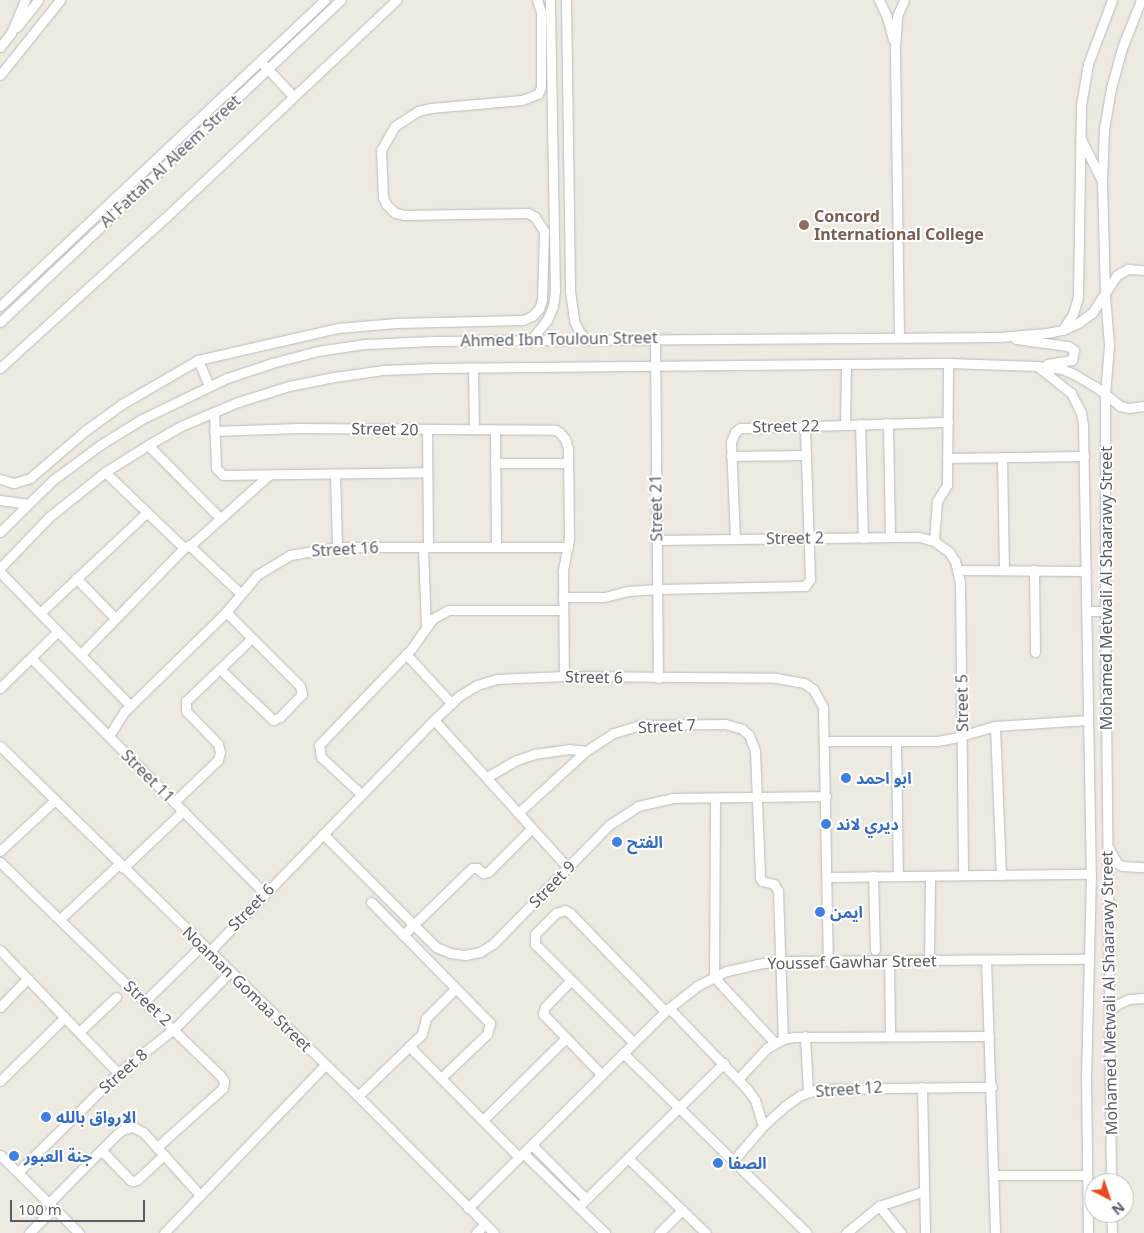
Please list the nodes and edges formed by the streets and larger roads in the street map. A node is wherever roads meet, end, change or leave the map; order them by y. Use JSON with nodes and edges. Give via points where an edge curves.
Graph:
{"nodes":[{"id":1,"x":25,"y":0,"type":"edge"},
{"id":2,"x":38,"y":0,"type":"edge"},
{"id":3,"x":60,"y":0,"type":"edge"},
{"id":4,"x":325,"y":0,"type":"edge"},
{"id":5,"x":341,"y":0,"type":"edge"},
{"id":6,"x":396,"y":0,"type":"edge"},
{"id":7,"x":537,"y":0,"type":"edge"},
{"id":8,"x":550,"y":0,"type":"edge"},
{"id":9,"x":566,"y":0,"type":"edge"},
{"id":10,"x":879,"y":0,"type":"edge"},
{"id":11,"x":904,"y":0,"type":"edge"},
{"id":12,"x":1112,"y":0,"type":"edge"},
{"id":13,"x":1141,"y":0,"type":"edge"},
{"id":14,"x":11,"y":33,"type":"junction"},
{"id":15,"x":0,"y":47,"type":"edge"},
{"id":16,"x":895,"y":48,"type":"junction"},
{"id":17,"x":260,"y":61,"type":"junction"},
{"id":18,"x":268,"y":69,"type":"junction"},
{"id":19,"x":0,"y":75,"type":"edge"},
{"id":20,"x":293,"y":96,"type":"junction"},
{"id":21,"x":1079,"y":134,"type":"junction"},
{"id":22,"x":1102,"y":180,"type":"junction"},
{"id":23,"x":1144,"y":270,"type":"edge"},
{"id":24,"x":1105,"y":294,"type":"junction"},
{"id":25,"x":0,"y":306,"type":"edge"},
{"id":26,"x":0,"y":322,"type":"edge"},
{"id":27,"x":1063,"y":330,"type":"junction"},
{"id":28,"x":899,"y":337,"type":"junction"},
{"id":29,"x":999,"y":337,"type":"junction"},
{"id":30,"x":655,"y":338,"type":"junction"},
{"id":31,"x":587,"y":340,"type":"junction"},
{"id":32,"x":530,"y":341,"type":"junction"},
{"id":33,"x":198,"y":360,"type":"junction"},
{"id":34,"x":948,"y":363,"type":"junction"},
{"id":35,"x":846,"y":364,"type":"junction"},
{"id":36,"x":655,"y":366,"type":"junction"},
{"id":37,"x":1037,"y":366,"type":"junction"},
{"id":38,"x":0,"y":368,"type":"edge"},
{"id":39,"x":473,"y":368,"type":"junction"},
{"id":40,"x":209,"y":386,"type":"junction"},
{"id":41,"x":1106,"y":395,"type":"junction"},
{"id":42,"x":1144,"y":406,"type":"edge"},
{"id":43,"x":214,"y":412,"type":"junction"},
{"id":44,"x":948,"y":422,"type":"junction"},
{"id":45,"x":845,"y":424,"type":"junction"},
{"id":46,"x":860,"y":424,"type":"junction"},
{"id":47,"x":888,"y":424,"type":"junction"},
{"id":48,"x":805,"y":425,"type":"junction"},
{"id":49,"x":427,"y":429,"type":"junction"},
{"id":50,"x":474,"y":429,"type":"junction"},
{"id":51,"x":495,"y":430,"type":"junction"},
{"id":52,"x":214,"y":431,"type":"junction"},
{"id":53,"x":148,"y":445,"type":"junction"},
{"id":54,"x":806,"y":455,"type":"junction"},
{"id":55,"x":732,"y":456,"type":"junction"},
{"id":56,"x":1084,"y":456,"type":"junction"},
{"id":57,"x":1002,"y":457,"type":"junction"},
{"id":58,"x":948,"y":458,"type":"junction"},
{"id":59,"x":495,"y":463,"type":"junction"},
{"id":60,"x":568,"y":464,"type":"junction"},
{"id":61,"x":105,"y":472,"type":"junction"},
{"id":62,"x":427,"y":472,"type":"junction"},
{"id":63,"x":335,"y":474,"type":"junction"},
{"id":64,"x":269,"y":475,"type":"junction"},
{"id":65,"x":0,"y":479,"type":"edge"},
{"id":66,"x":0,"y":500,"type":"edge"},
{"id":67,"x":27,"y":504,"type":"junction"},
{"id":68,"x":147,"y":512,"type":"junction"},
{"id":69,"x":219,"y":517,"type":"junction"},
{"id":70,"x":0,"y":532,"type":"edge"},
{"id":71,"x":890,"y":536,"type":"junction"},
{"id":72,"x":809,"y":538,"type":"junction"},
{"id":73,"x":863,"y":538,"type":"junction"},
{"id":74,"x":735,"y":539,"type":"junction"},
{"id":75,"x":656,"y":540,"type":"junction"},
{"id":76,"x":934,"y":541,"type":"junction"},
{"id":77,"x":186,"y":546,"type":"junction"},
{"id":78,"x":337,"y":547,"type":"junction"},
{"id":79,"x":425,"y":547,"type":"junction"},
{"id":80,"x":496,"y":547,"type":"junction"},
{"id":81,"x":568,"y":547,"type":"junction"},
{"id":82,"x":0,"y":568,"type":"edge"},
{"id":83,"x":958,"y":570,"type":"junction"},
{"id":84,"x":1004,"y":570,"type":"junction"},
{"id":85,"x":1034,"y":570,"type":"junction"},
{"id":86,"x":1086,"y":570,"type":"junction"},
{"id":87,"x":0,"y":572,"type":"edge"},
{"id":88,"x":76,"y":578,"type":"junction"},
{"id":89,"x":657,"y":589,"type":"junction"},
{"id":90,"x":240,"y":594,"type":"junction"},
{"id":91,"x":563,"y":597,"type":"junction"},
{"id":92,"x":563,"y":610,"type":"junction"},
{"id":93,"x":1087,"y":611,"type":"junction"},
{"id":94,"x":1106,"y":611,"type":"junction"},
{"id":95,"x":226,"y":612,"type":"junction"},
{"id":96,"x":40,"y":613,"type":"junction"},
{"id":97,"x":115,"y":618,"type":"junction"},
{"id":98,"x":426,"y":627,"type":"junction"},
{"id":99,"x":58,"y":632,"type":"junction"},
{"id":100,"x":252,"y":638,"type":"junction"},
{"id":101,"x":1035,"y":652,"type":"dead end"},
{"id":102,"x":81,"y":654,"type":"junction"},
{"id":103,"x":406,"y":654,"type":"junction"},
{"id":104,"x":32,"y":658,"type":"junction"},
{"id":105,"x":220,"y":669,"type":"junction"},
{"id":106,"x":564,"y":676,"type":"junction"},
{"id":107,"x":658,"y":678,"type":"junction"},
{"id":108,"x":0,"y":688,"type":"edge"},
{"id":109,"x":451,"y":703,"type":"junction"},
{"id":110,"x":130,"y":705,"type":"junction"},
{"id":111,"x":434,"y":720,"type":"junction"},
{"id":112,"x":1088,"y":720,"type":"junction"},
{"id":113,"x":996,"y":726,"type":"junction"},
{"id":114,"x":108,"y":736,"type":"junction"},
{"id":115,"x":962,"y":736,"type":"junction"},
{"id":116,"x":825,"y":741,"type":"junction"},
{"id":117,"x":896,"y":741,"type":"junction"},
{"id":118,"x":0,"y":746,"type":"edge"},
{"id":119,"x":586,"y":750,"type":"junction"},
{"id":120,"x":487,"y":778,"type":"junction"},
{"id":121,"x":361,"y":794,"type":"junction"},
{"id":122,"x":826,"y":796,"type":"junction"},
{"id":123,"x":757,"y":797,"type":"junction"},
{"id":124,"x":715,"y":798,"type":"junction"},
{"id":125,"x":55,"y":800,"type":"junction"},
{"id":126,"x":174,"y":802,"type":"junction"},
{"id":127,"x":183,"y":811,"type":"junction"},
{"id":128,"x":518,"y":813,"type":"junction"},
{"id":129,"x":532,"y":828,"type":"junction"},
{"id":130,"x":323,"y":834,"type":"junction"},
{"id":131,"x":1108,"y":846,"type":"junction"},
{"id":132,"x":0,"y":851,"type":"edge"},
{"id":133,"x":0,"y":862,"type":"edge"},
{"id":134,"x":121,"y":866,"type":"junction"},
{"id":135,"x":1144,"y":867,"type":"edge"},
{"id":136,"x":568,"y":868,"type":"junction"},
{"id":137,"x":1091,"y":874,"type":"junction"},
{"id":138,"x":963,"y":875,"type":"junction"},
{"id":139,"x":1000,"y":875,"type":"junction"},
{"id":140,"x":873,"y":876,"type":"junction"},
{"id":141,"x":898,"y":876,"type":"junction"},
{"id":142,"x":930,"y":876,"type":"junction"},
{"id":143,"x":827,"y":877,"type":"junction"},
{"id":144,"x":265,"y":894,"type":"junction"},
{"id":145,"x":371,"y":902,"type":"dead end"},
{"id":146,"x":60,"y":919,"type":"junction"},
{"id":147,"x":413,"y":925,"type":"junction"},
{"id":148,"x":404,"y":934,"type":"junction"},
{"id":149,"x":205,"y":948,"type":"junction"},
{"id":150,"x":0,"y":950,"type":"edge"},
{"id":151,"x":875,"y":950,"type":"dead end"},
{"id":152,"x":1090,"y":959,"type":"junction"},
{"id":153,"x":889,"y":960,"type":"junction"},
{"id":154,"x":929,"y":960,"type":"junction"},
{"id":155,"x":986,"y":960,"type":"junction"},
{"id":156,"x":828,"y":961,"type":"junction"},
{"id":157,"x":780,"y":962,"type":"junction"},
{"id":158,"x":230,"y":972,"type":"junction"},
{"id":159,"x":714,"y":977,"type":"junction"},
{"id":160,"x":27,"y":979,"type":"junction"},
{"id":161,"x":571,"y":980,"type":"junction"},
{"id":162,"x":456,"y":988,"type":"junction"},
{"id":163,"x":116,"y":997,"type":"dead end"},
{"id":164,"x":1144,"y":998,"type":"edge"},
{"id":165,"x":145,"y":1001,"type":"junction"},
{"id":166,"x":0,"y":1007,"type":"edge"},
{"id":167,"x":667,"y":1009,"type":"junction"},
{"id":168,"x":1109,"y":1012,"type":"junction"},
{"id":169,"x":65,"y":1017,"type":"junction"},
{"id":170,"x":174,"y":1028,"type":"junction"},
{"id":171,"x":79,"y":1032,"type":"junction"},
{"id":172,"x":805,"y":1036,"type":"junction"},
{"id":173,"x":890,"y":1036,"type":"junction"},
{"id":174,"x":990,"y":1036,"type":"junction"},
{"id":175,"x":566,"y":1038,"type":"junction"},
{"id":176,"x":779,"y":1041,"type":"junction"},
{"id":177,"x":633,"y":1042,"type":"junction"},
{"id":178,"x":410,"y":1046,"type":"junction"},
{"id":179,"x":623,"y":1053,"type":"junction"},
{"id":180,"x":724,"y":1063,"type":"junction"},
{"id":181,"x":325,"y":1065,"type":"junction"},
{"id":182,"x":118,"y":1072,"type":"junction"},
{"id":183,"x":601,"y":1074,"type":"junction"},
{"id":184,"x":441,"y":1078,"type":"junction"},
{"id":185,"x":739,"y":1078,"type":"junction"},
{"id":186,"x":0,"y":1081,"type":"edge"},
{"id":187,"x":922,"y":1086,"type":"junction"},
{"id":188,"x":992,"y":1087,"type":"junction"},
{"id":189,"x":808,"y":1092,"type":"junction"},
{"id":190,"x":358,"y":1096,"type":"junction"},
{"id":191,"x":679,"y":1108,"type":"junction"},
{"id":192,"x":482,"y":1120,"type":"junction"},
{"id":193,"x":763,"y":1126,"type":"junction"},
{"id":194,"x":532,"y":1145,"type":"junction"},
{"id":195,"x":157,"y":1147,"type":"junction"},
{"id":196,"x":102,"y":1150,"type":"junction"},
{"id":197,"x":0,"y":1155,"type":"edge"},
{"id":198,"x":164,"y":1155,"type":"junction"},
{"id":199,"x":521,"y":1155,"type":"junction"},
{"id":200,"x":628,"y":1158,"type":"junction"},
{"id":201,"x":733,"y":1161,"type":"junction"},
{"id":202,"x":18,"y":1172,"type":"junction"},
{"id":203,"x":1087,"y":1173,"type":"edge"},
{"id":204,"x":1111,"y":1173,"type":"edge"},
{"id":205,"x":994,"y":1175,"type":"junction"},
{"id":206,"x":1084,"y":1175,"type":"edge"},
{"id":207,"x":924,"y":1191,"type":"junction"},
{"id":208,"x":200,"y":1195,"type":"junction"},
{"id":209,"x":586,"y":1200,"type":"junction"},
{"id":210,"x":52,"y":1206,"type":"junction"},
{"id":211,"x":879,"y":1206,"type":"junction"},
{"id":212,"x":578,"y":1207,"type":"junction"},
{"id":213,"x":468,"y":1208,"type":"junction"},
{"id":214,"x":682,"y":1210,"type":"junction"},
{"id":215,"x":485,"y":1224,"type":"junction"},
{"id":216,"x":29,"y":1233,"type":"edge"},
{"id":217,"x":79,"y":1233,"type":"edge"},
{"id":218,"x":164,"y":1233,"type":"edge"},
{"id":219,"x":476,"y":1233,"type":"edge"},
{"id":220,"x":494,"y":1233,"type":"edge"},
{"id":221,"x":605,"y":1233,"type":"edge"},
{"id":222,"x":659,"y":1233,"type":"edge"},
{"id":223,"x":706,"y":1233,"type":"edge"},
{"id":224,"x":807,"y":1233,"type":"edge"},
{"id":225,"x":846,"y":1233,"type":"edge"},
{"id":226,"x":901,"y":1233,"type":"edge"},
{"id":227,"x":925,"y":1233,"type":"edge"},
{"id":228,"x":995,"y":1233,"type":"edge"}],
"edges":[{"from":1,"to":14,"type":"street"},
{"from":2,"to":14,"type":"street"},
{"from":3,"to":19,"type":"street"},
{"from":4,"to":17,"type":"street","name":"Al Fattah Al Aleem Street"},
{"from":5,"to":18,"type":"street","name":"Al Fattah Al Aleem Street"},
{"from":6,"to":20,"type":"street"},
{"from":7,"to":33,"type":"street","via":[[541,12],[541,87],[538,94],[522,100],[418,111],[395,126],[381,150],[383,197],[395,213],[528,213],[536,217],[544,231],[539,309],[522,320],[338,328]]},
{"from":8,"to":32,"type":"street","via":[[555,291],[547,320]]},
{"from":9,"to":31,"type":"street","via":[[570,291],[574,321]]},
{"from":10,"to":16,"type":"street"},
{"from":11,"to":16,"type":"street","via":[[897,16]]},
{"from":12,"to":21,"type":"street","via":[[1088,64]]},
{"from":13,"to":22,"type":"street","name":"Mohamed Metwali Al Shaarawy Street","via":[[1111,88],[1104,129]]},
{"from":14,"to":15,"type":"street"},
{"from":16,"to":28,"type":"street"},
{"from":17,"to":18,"type":"street"},
{"from":17,"to":25,"type":"street","name":"Al Fattah Al Aleem Street"},
{"from":18,"to":20,"type":"street"},
{"from":18,"to":26,"type":"street","name":"Al Fattah Al Aleem Street"},
{"from":20,"to":38,"type":"street"},
{"from":21,"to":22,"type":"street"},
{"from":21,"to":27,"type":"street","via":[[1078,296]]},
{"from":22,"to":24,"type":"street","name":"Mohamed Metwali Al Shaarawy Street"},
{"from":23,"to":24,"type":"street","name":"Ahmed Ibn Touloun Street","via":[[1128,269],[1117,275]]},
{"from":24,"to":27,"type":"street","name":"Ahmed Ibn Touloun Street","via":[[1092,312]]},
{"from":24,"to":41,"type":"street","name":"Mohamed Metwali Al Shaarawy Street","via":[[1109,345]]},
{"from":27,"to":29,"type":"street","name":"Ahmed Ibn Touloun Street"},
{"from":28,"to":29,"type":"street","name":"Ahmed Ibn Touloun Street"},
{"from":28,"to":30,"type":"street","name":"Ahmed Ibn Touloun Street"},
{"from":29,"to":37,"type":"street","via":[[1068,346],[1074,350],[1072,360]]},
{"from":30,"to":31,"type":"street","name":"Ahmed Ibn Touloun Street"},
{"from":30,"to":36,"type":"street","name":"Street 21"},
{"from":31,"to":32,"type":"street","name":"Ahmed Ibn Touloun Street"},
{"from":32,"to":40,"type":"street","name":"Ahmed Ibn Touloun Street","via":[[433,340],[365,344],[318,351],[272,363]]},
{"from":33,"to":40,"type":"street"},
{"from":33,"to":65,"type":"street","via":[[122,404],[30,478],[14,483]]},
{"from":34,"to":35,"type":"street","name":"Ahmed Ibn Touloun Street"},
{"from":34,"to":37,"type":"street","name":"Ahmed Ibn Touloun Street"},
{"from":34,"to":44,"type":"street"},
{"from":35,"to":36,"type":"street","name":"Ahmed Ibn Touloun Street"},
{"from":35,"to":45,"type":"street"},
{"from":36,"to":39,"type":"street","name":"Ahmed Ibn Touloun Street"},
{"from":36,"to":75,"type":"street","name":"Street 21"},
{"from":37,"to":41,"type":"street","name":"Ahmed Ibn Touloun Street","via":[[1074,374]]},
{"from":37,"to":56,"type":"street","via":[[1063,385],[1077,402],[1083,424]]},
{"from":39,"to":43,"type":"street","name":"Ahmed Ibn Touloun Street","via":[[383,370],[334,377],[289,386]]},
{"from":39,"to":50,"type":"street"},
{"from":40,"to":67,"type":"street","name":"Ahmed Ibn Touloun Street","via":[[142,419],[100,445]]},
{"from":41,"to":42,"type":"street","name":"Ahmed Ibn Touloun Street","via":[[1120,406]]},
{"from":41,"to":94,"type":"street","name":"Mohamed Metwali Al Shaarawy Street"},
{"from":43,"to":52,"type":"street"},
{"from":43,"to":53,"type":"street","name":"Ahmed Ibn Touloun Street"},
{"from":44,"to":47,"type":"street","name":"Street 22"},
{"from":44,"to":58,"type":"street"},
{"from":45,"to":46,"type":"street","name":"Street 22"},
{"from":45,"to":48,"type":"street","name":"Street 22"},
{"from":46,"to":47,"type":"street","name":"Street 22"},
{"from":46,"to":73,"type":"street"},
{"from":47,"to":71,"type":"street"},
{"from":48,"to":54,"type":"street"},
{"from":48,"to":55,"type":"street","name":"Street 22","via":[[740,428],[732,437]]},
{"from":49,"to":50,"type":"street","name":"Street 20"},
{"from":49,"to":52,"type":"street","name":"Street 20"},
{"from":49,"to":62,"type":"street"},
{"from":50,"to":51,"type":"street","name":"Street 20"},
{"from":51,"to":59,"type":"street"},
{"from":51,"to":60,"type":"street","name":"Street 20","via":[[555,430],[567,443]]},
{"from":52,"to":64,"type":"street","via":[[216,468],[220,474]]},
{"from":53,"to":61,"type":"street","name":"Ahmed Ibn Touloun Street"},
{"from":53,"to":69,"type":"street"},
{"from":54,"to":55,"type":"street"},
{"from":54,"to":72,"type":"street"},
{"from":55,"to":74,"type":"street","name":"Street 22"},
{"from":56,"to":57,"type":"street"},
{"from":56,"to":86,"type":"street"},
{"from":57,"to":58,"type":"street"},
{"from":57,"to":84,"type":"street"},
{"from":58,"to":76,"type":"street","via":[[947,485],[936,505]]},
{"from":59,"to":60,"type":"street"},
{"from":59,"to":80,"type":"street"},
{"from":60,"to":81,"type":"street"},
{"from":61,"to":68,"type":"street"},
{"from":61,"to":82,"type":"street","name":"Ahmed Ibn Touloun Street","via":[[49,518]]},
{"from":62,"to":63,"type":"street"},
{"from":62,"to":79,"type":"street"},
{"from":63,"to":64,"type":"street"},
{"from":63,"to":78,"type":"street"},
{"from":64,"to":69,"type":"street"},
{"from":66,"to":67,"type":"street"},
{"from":67,"to":70,"type":"street","name":"Ahmed Ibn Touloun Street"},
{"from":68,"to":77,"type":"street"},
{"from":68,"to":88,"type":"street"},
{"from":69,"to":77,"type":"street"},
{"from":71,"to":73,"type":"street","name":"Street 2"},
{"from":71,"to":76,"type":"street","name":"Street 2"},
{"from":72,"to":73,"type":"street","name":"Street 2"},
{"from":72,"to":74,"type":"street","name":"Street 2"},
{"from":72,"to":89,"type":"street","via":[[810,579],[802,588]]},
{"from":74,"to":75,"type":"street","name":"Street 2"},
{"from":75,"to":89,"type":"street","name":"Street 21"},
{"from":76,"to":83,"type":"street","via":[[949,552]]},
{"from":77,"to":90,"type":"street"},
{"from":77,"to":97,"type":"street"},
{"from":78,"to":79,"type":"street","name":"Street 16"},
{"from":78,"to":90,"type":"street","name":"Street 16","via":[[302,551],[278,560]]},
{"from":79,"to":80,"type":"street","name":"Street 16"},
{"from":79,"to":98,"type":"street"},
{"from":80,"to":81,"type":"street","name":"Street 16"},
{"from":81,"to":91,"type":"street","via":[[563,565]]},
{"from":83,"to":84,"type":"street"},
{"from":83,"to":115,"type":"street","name":"Street 5"},
{"from":84,"to":85,"type":"street"},
{"from":85,"to":86,"type":"street"},
{"from":85,"to":101,"type":"street"},
{"from":86,"to":93,"type":"street"},
{"from":87,"to":96,"type":"street"},
{"from":88,"to":96,"type":"street"},
{"from":88,"to":97,"type":"street"},
{"from":89,"to":91,"type":"street","via":[[604,597]]},
{"from":89,"to":107,"type":"street","name":"Street 21"},
{"from":90,"to":95,"type":"street","name":"Street 16"},
{"from":91,"to":92,"type":"street"},
{"from":92,"to":98,"type":"street","via":[[448,610],[432,619]]},
{"from":92,"to":106,"type":"street"},
{"from":93,"to":94,"type":"street"},
{"from":93,"to":112,"type":"street"},
{"from":94,"to":131,"type":"street","name":"Mohamed Metwali Al Shaarawy Street"},
{"from":95,"to":100,"type":"street"},
{"from":95,"to":110,"type":"street","name":"Street 16"},
{"from":96,"to":99,"type":"street"},
{"from":97,"to":102,"type":"street"},
{"from":98,"to":103,"type":"street"},
{"from":99,"to":102,"type":"street"},
{"from":99,"to":104,"type":"street"},
{"from":100,"to":105,"type":"street"},
{"from":100,"to":105,"type":"street","via":[[301,689],[300,698],[276,720],[270,719]]},
{"from":102,"to":110,"type":"street"},
{"from":103,"to":109,"type":"street"},
{"from":103,"to":121,"type":"street","via":[[319,745],[322,757]]},
{"from":104,"to":108,"type":"street"},
{"from":104,"to":114,"type":"street","name":"Street 11"},
{"from":105,"to":126,"type":"street","via":[[186,701],[185,708],[218,744],[220,756]]},
{"from":106,"to":107,"type":"street","name":"Street 6"},
{"from":106,"to":109,"type":"street","name":"Street 6","via":[[486,682],[467,690]]},
{"from":107,"to":116,"type":"street","name":"Street 6","via":[[776,678],[804,683],[813,689],[823,707]]},
{"from":109,"to":111,"type":"street","name":"Street 6"},
{"from":110,"to":114,"type":"street","name":"Street 16"},
{"from":111,"to":120,"type":"street"},
{"from":111,"to":121,"type":"street","name":"Street 6"},
{"from":112,"to":113,"type":"street"},
{"from":112,"to":137,"type":"street"},
{"from":113,"to":115,"type":"street"},
{"from":113,"to":139,"type":"street"},
{"from":114,"to":126,"type":"street","name":"Street 11"},
{"from":115,"to":117,"type":"street"},
{"from":115,"to":138,"type":"street","name":"Street 5"},
{"from":116,"to":117,"type":"street"},
{"from":116,"to":122,"type":"street","name":"Street 6"},
{"from":117,"to":141,"type":"street"},
{"from":118,"to":125,"type":"street","name":"Noaman Gomaa Street"},
{"from":119,"to":120,"type":"street","via":[[551,750],[534,754]]},
{"from":119,"to":123,"type":"street","name":"Street 7","via":[[614,733],[641,725],[734,725],[749,735],[753,743]]},
{"from":119,"to":128,"type":"street","name":"Street 7"},
{"from":120,"to":128,"type":"street"},
{"from":121,"to":130,"type":"street","name":"Street 6"},
{"from":122,"to":123,"type":"street","name":"Street 9"},
{"from":122,"to":143,"type":"street","name":"Street 6"},
{"from":123,"to":124,"type":"street","name":"Street 9"},
{"from":123,"to":157,"type":"street","name":"Street 7","via":[[759,876],[762,882],[772,882],[778,888]]},
{"from":124,"to":136,"type":"street","name":"Street 9","via":[[672,798],[638,806],[610,825]]},
{"from":124,"to":159,"type":"street"},
{"from":125,"to":132,"type":"street"},
{"from":125,"to":134,"type":"street","name":"Noaman Gomaa Street"},
{"from":126,"to":127,"type":"street","name":"Street 11"},
{"from":127,"to":134,"type":"street"},
{"from":127,"to":144,"type":"street","name":"Street 11"},
{"from":128,"to":129,"type":"street"},
{"from":129,"to":136,"type":"street"},
{"from":129,"to":147,"type":"street","via":[[488,872],[472,868]]},
{"from":130,"to":144,"type":"street","name":"Street 6"},
{"from":130,"to":147,"type":"street","name":"Street 9"},
{"from":131,"to":135,"type":"street","via":[[1122,866]]},
{"from":131,"to":168,"type":"street","name":"Mohamed Metwali Al Shaarawy Street"},
{"from":133,"to":146,"type":"street","name":"Street 2"},
{"from":134,"to":146,"type":"street"},
{"from":134,"to":149,"type":"street","name":"Noaman Gomaa Street"},
{"from":136,"to":147,"type":"street","name":"Street 9","via":[[493,944],[480,952],[457,955],[443,951]]},
{"from":137,"to":139,"type":"street"},
{"from":137,"to":152,"type":"street"},
{"from":138,"to":139,"type":"street"},
{"from":138,"to":142,"type":"street"},
{"from":140,"to":141,"type":"street"},
{"from":140,"to":143,"type":"street"},
{"from":140,"to":151,"type":"street"},
{"from":141,"to":142,"type":"street"},
{"from":142,"to":154,"type":"street"},
{"from":143,"to":156,"type":"street","name":"Street 6"},
{"from":144,"to":149,"type":"street","name":"Street 6"},
{"from":145,"to":148,"type":"street"},
{"from":146,"to":165,"type":"street","name":"Street 2"},
{"from":147,"to":148,"type":"street"},
{"from":148,"to":162,"type":"street"},
{"from":149,"to":158,"type":"street","name":"Noaman Gomaa Street"},
{"from":149,"to":165,"type":"street","name":"Street 6"},
{"from":150,"to":160,"type":"street"},
{"from":152,"to":155,"type":"street","name":"Youssef Gawhar Street"},
{"from":152,"to":203,"type":"street"},
{"from":153,"to":154,"type":"street","name":"Youssef Gawhar Street"},
{"from":153,"to":156,"type":"street","name":"Youssef Gawhar Street"},
{"from":153,"to":173,"type":"street"},
{"from":154,"to":155,"type":"street","name":"Youssef Gawhar Street"},
{"from":155,"to":174,"type":"street"},
{"from":156,"to":157,"type":"street","name":"Youssef Gawhar Street"},
{"from":157,"to":159,"type":"street","name":"Youssef Gawhar Street","via":[[741,967]]},
{"from":157,"to":176,"type":"street"},
{"from":158,"to":170,"type":"street","name":"Street 8"},
{"from":158,"to":181,"type":"street","name":"Noaman Gomaa Street"},
{"from":159,"to":167,"type":"street","name":"Youssef Gawhar Street"},
{"from":159,"to":176,"type":"street"},
{"from":160,"to":166,"type":"street"},
{"from":160,"to":169,"type":"street"},
{"from":161,"to":167,"type":"street","via":[[533,940],[535,934],[562,910],[570,913]]},
{"from":161,"to":175,"type":"street","via":[[543,1011]]},
{"from":161,"to":177,"type":"street"},
{"from":162,"to":178,"type":"street","via":[[427,1016],[423,1032]]},
{"from":162,"to":184,"type":"street","via":[[488,1020],[490,1029]]},
{"from":163,"to":171,"type":"street"},
{"from":164,"to":168,"type":"street","via":[[1129,999]]},
{"from":165,"to":170,"type":"street","name":"Street 2"},
{"from":167,"to":177,"type":"street","name":"Youssef Gawhar Street"},
{"from":167,"to":180,"type":"street"},
{"from":168,"to":204,"type":"street","name":"Mohamed Metwali Al Shaarawy Street"},
{"from":169,"to":171,"type":"street"},
{"from":169,"to":186,"type":"street"},
{"from":170,"to":182,"type":"street","name":"Street 8"},
{"from":170,"to":195,"type":"street","name":"Street 2","via":[[224,1081],[218,1093]]},
{"from":171,"to":182,"type":"street"},
{"from":172,"to":173,"type":"street"},
{"from":172,"to":176,"type":"street"},
{"from":172,"to":189,"type":"street"},
{"from":173,"to":174,"type":"street"},
{"from":174,"to":188,"type":"street"},
{"from":175,"to":183,"type":"street"},
{"from":175,"to":192,"type":"street"},
{"from":176,"to":185,"type":"street"},
{"from":177,"to":179,"type":"street","name":"Youssef Gawhar Street"},
{"from":178,"to":184,"type":"street"},
{"from":178,"to":190,"type":"street"},
{"from":179,"to":183,"type":"street","name":"Youssef Gawhar Street"},
{"from":179,"to":191,"type":"street"},
{"from":180,"to":185,"type":"street"},
{"from":180,"to":191,"type":"street"},
{"from":181,"to":190,"type":"street","name":"Noaman Gomaa Street"},
{"from":181,"to":208,"type":"street"},
{"from":182,"to":202,"type":"street","name":"Street 8"},
{"from":183,"to":194,"type":"street","name":"Youssef Gawhar Street"},
{"from":184,"to":192,"type":"street"},
{"from":185,"to":193,"type":"street","via":[[754,1100]]},
{"from":187,"to":188,"type":"street","name":"Street 12"},
{"from":187,"to":189,"type":"street","name":"Street 12","via":[[826,1088]]},
{"from":187,"to":207,"type":"street"},
{"from":188,"to":205,"type":"street"},
{"from":189,"to":193,"type":"street","name":"Street 12","via":[[792,1100]]},
{"from":190,"to":213,"type":"street","name":"Noaman Gomaa Street"},
{"from":191,"to":200,"type":"street"},
{"from":191,"to":201,"type":"street"},
{"from":192,"to":199,"type":"street"},
{"from":193,"to":201,"type":"street","name":"Street 12"},
{"from":194,"to":199,"type":"street","name":"Youssef Gawhar Street"},
{"from":194,"to":209,"type":"street"},
{"from":195,"to":196,"type":"street","via":[[143,1132],[133,1128],[124,1129]]},
{"from":195,"to":198,"type":"street"},
{"from":196,"to":198,"type":"street","via":[[133,1181]]},
{"from":196,"to":210,"type":"street"},
{"from":197,"to":202,"type":"street"},
{"from":198,"to":208,"type":"street"},
{"from":199,"to":212,"type":"street"},
{"from":199,"to":213,"type":"street","name":"Youssef Gawhar Street"},
{"from":200,"to":209,"type":"street"},
{"from":200,"to":214,"type":"street"},
{"from":201,"to":224,"type":"street"},
{"from":202,"to":210,"type":"street"},
{"from":205,"to":206,"type":"street"},
{"from":205,"to":228,"type":"street"},
{"from":207,"to":211,"type":"street"},
{"from":207,"to":227,"type":"street"},
{"from":208,"to":218,"type":"street"},
{"from":209,"to":212,"type":"street"},
{"from":210,"to":216,"type":"street"},
{"from":210,"to":217,"type":"street"},
{"from":211,"to":225,"type":"street"},
{"from":211,"to":226,"type":"street"},
{"from":212,"to":221,"type":"street"},
{"from":213,"to":215,"type":"street","name":"Noaman Gomaa Street"},
{"from":214,"to":222,"type":"street"},
{"from":214,"to":223,"type":"street"},
{"from":215,"to":219,"type":"street"},
{"from":215,"to":220,"type":"street","name":"Noaman Gomaa Street"}]}
